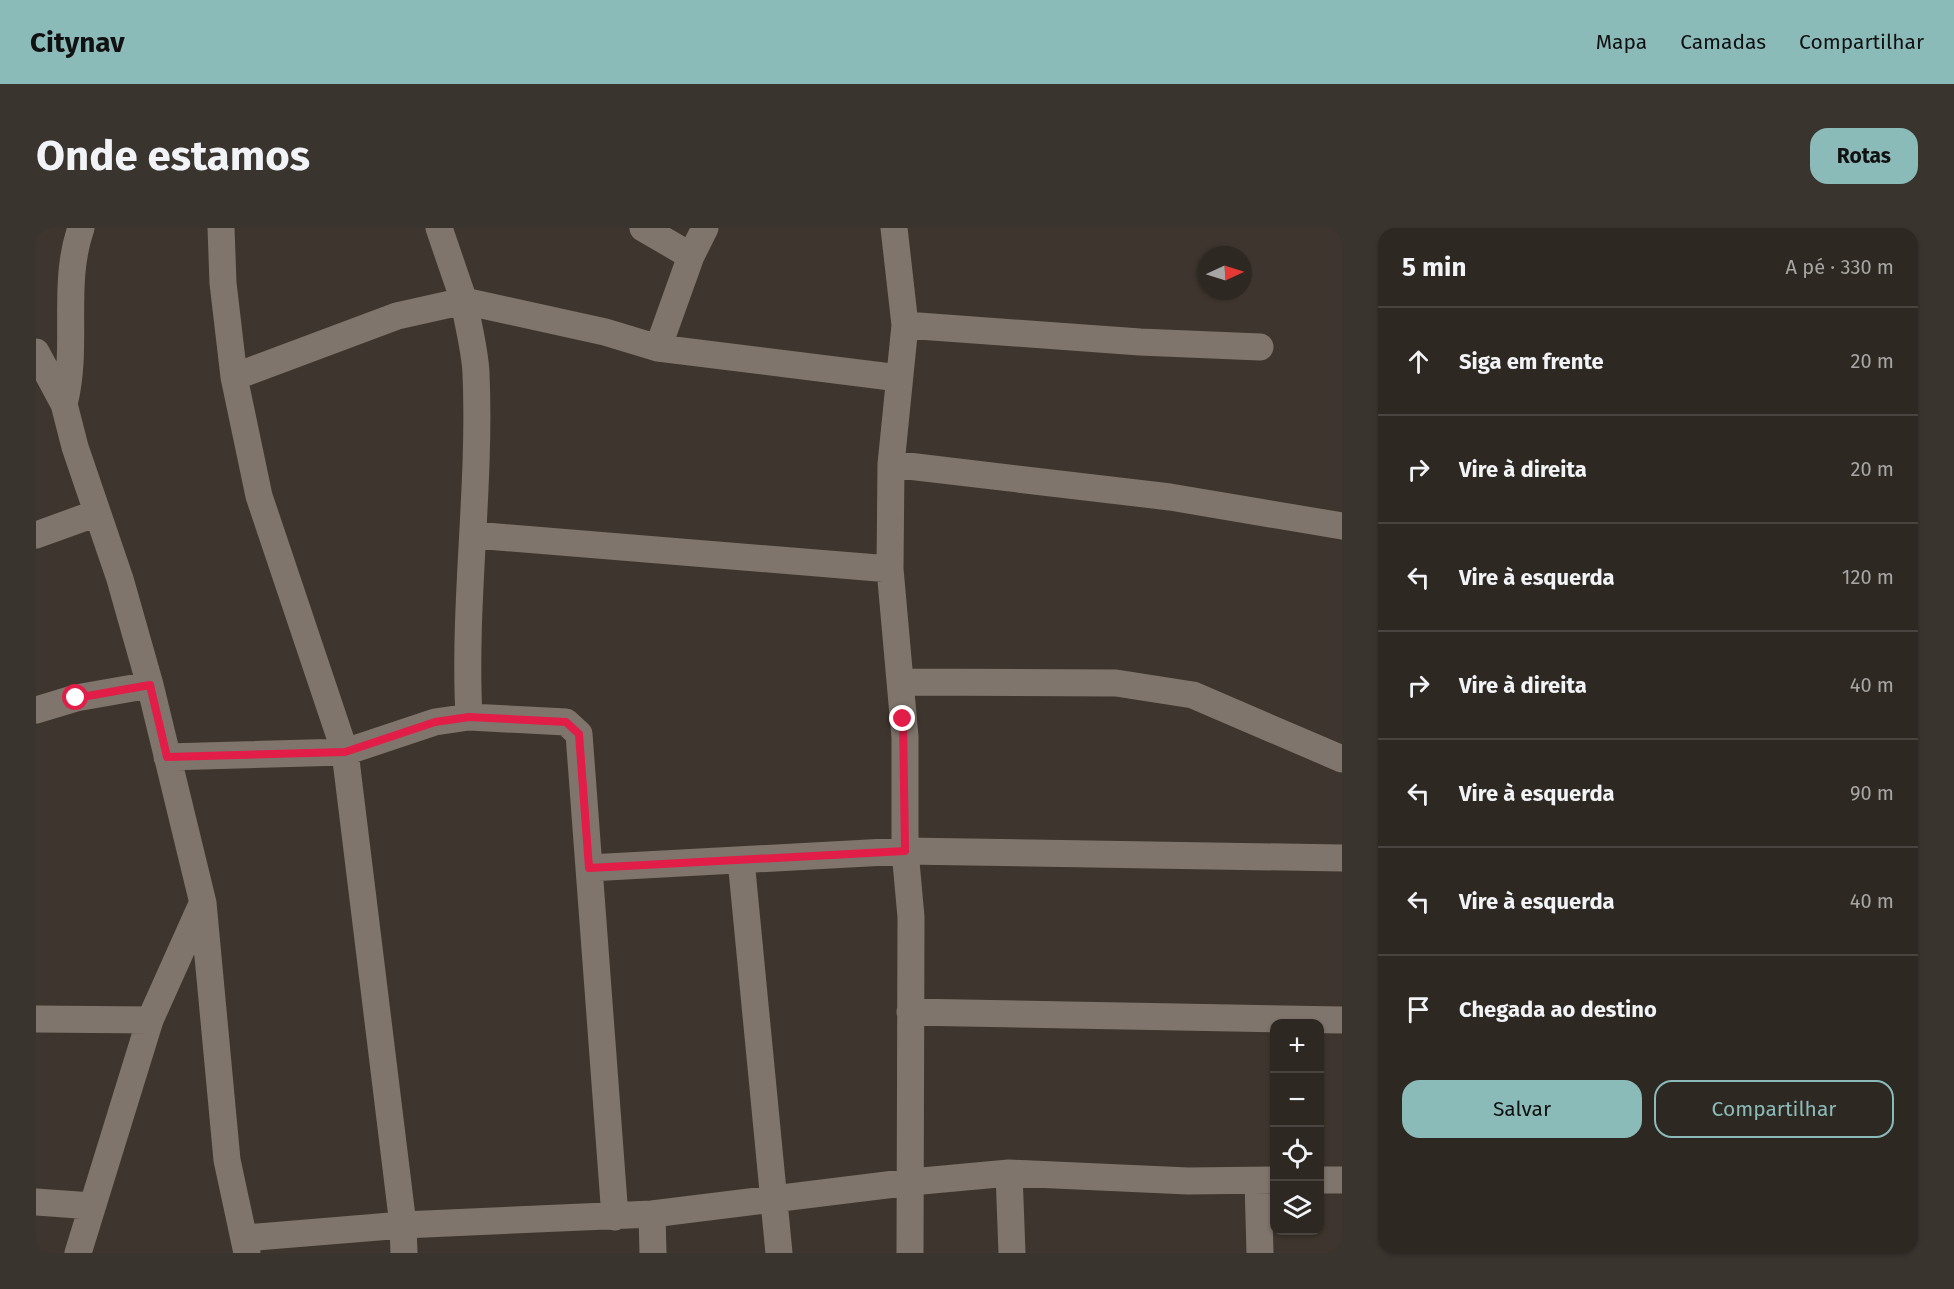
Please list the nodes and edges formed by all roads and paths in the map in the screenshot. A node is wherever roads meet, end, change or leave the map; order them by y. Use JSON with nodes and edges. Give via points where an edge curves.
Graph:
{"nodes":[{"id":1,"x":81,"y":228,"type":"edge"},
{"id":2,"x":221,"y":228,"type":"edge"},
{"id":3,"x":439,"y":228,"type":"edge"},
{"id":4,"x":644,"y":228,"type":"edge"},
{"id":5,"x":705,"y":228,"type":"edge"},
{"id":6,"x":894,"y":228,"type":"edge"},
{"id":7,"x":691,"y":256,"type":"junction"},
{"id":8,"x":464,"y":301,"type":"junction"},
{"id":9,"x":905,"y":325,"type":"junction"},
{"id":10,"x":1260,"y":347,"type":"dead end"},
{"id":11,"x":658,"y":348,"type":"junction"},
{"id":12,"x":36,"y":352,"type":"edge"},
{"id":13,"x":234,"y":377,"type":"junction"},
{"id":14,"x":899,"y":378,"type":"junction"},
{"id":15,"x":64,"y":404,"type":"junction"},
{"id":16,"x":891,"y":464,"type":"junction"},
{"id":17,"x":96,"y":513,"type":"junction"},
{"id":18,"x":1342,"y":526,"type":"edge"},
{"id":19,"x":36,"y":535,"type":"edge"},
{"id":20,"x":474,"y":535,"type":"junction"},
{"id":21,"x":891,"y":569,"type":"junction"},
{"id":22,"x":900,"y":682,"type":"junction"},
{"id":23,"x":150,"y":685,"type":"junction"},
{"id":24,"x":36,"y":710,"type":"edge"},
{"id":25,"x":469,"y":717,"type":"junction"},
{"id":26,"x":345,"y":752,"type":"junction"},
{"id":27,"x":167,"y":757,"type":"junction"},
{"id":28,"x":1342,"y":759,"type":"edge"},
{"id":29,"x":905,"y":851,"type":"junction"},
{"id":30,"x":1342,"y":858,"type":"edge"},
{"id":31,"x":741,"y":860,"type":"junction"},
{"id":32,"x":589,"y":868,"type":"junction"},
{"id":33,"x":203,"y":903,"type":"junction"},
{"id":34,"x":910,"y":1012,"type":"junction"},
{"id":35,"x":36,"y":1019,"type":"edge"},
{"id":36,"x":150,"y":1020,"type":"junction"},
{"id":37,"x":1342,"y":1020,"type":"edge"},
{"id":38,"x":1009,"y":1173,"type":"junction"},
{"id":39,"x":1267,"y":1180,"type":"edge"},
{"id":40,"x":1324,"y":1180,"type":"edge"},
{"id":41,"x":1342,"y":1180,"type":"edge"},
{"id":42,"x":911,"y":1182,"type":"junction"},
{"id":43,"x":774,"y":1199,"type":"junction"},
{"id":44,"x":36,"y":1202,"type":"edge"},
{"id":45,"x":92,"y":1206,"type":"junction"},
{"id":46,"x":652,"y":1214,"type":"junction"},
{"id":47,"x":615,"y":1217,"type":"junction"},
{"id":48,"x":403,"y":1225,"type":"junction"},
{"id":49,"x":245,"y":1246,"type":"edge"},
{"id":50,"x":78,"y":1253,"type":"edge"},
{"id":51,"x":404,"y":1253,"type":"edge"},
{"id":52,"x":653,"y":1253,"type":"edge"},
{"id":53,"x":779,"y":1253,"type":"edge"},
{"id":54,"x":910,"y":1253,"type":"edge"},
{"id":55,"x":1011,"y":1253,"type":"edge"},
{"id":56,"x":1260,"y":1253,"type":"edge"}],
"edges":[{"from":1,"to":15,"type":"street","via":[[71,273],[72,361]]},
{"from":2,"to":13,"type":"street"},
{"from":3,"to":8,"type":"street"},
{"from":4,"to":7,"type":"street"},
{"from":5,"to":7,"type":"street"},
{"from":6,"to":9,"type":"street"},
{"from":7,"to":11,"type":"street"},
{"from":8,"to":11,"type":"street","via":[[605,332]]},
{"from":8,"to":13,"type":"street","via":[[397,316]]},
{"from":8,"to":20,"type":"street","via":[[476,371]]},
{"from":9,"to":10,"type":"street"},
{"from":9,"to":14,"type":"street"},
{"from":11,"to":14,"type":"street"},
{"from":12,"to":15,"type":"street"},
{"from":13,"to":26,"type":"street","via":[[259,496]]},
{"from":14,"to":16,"type":"street"},
{"from":15,"to":17,"type":"street"},
{"from":16,"to":18,"type":"street","via":[[1170,498]]},
{"from":16,"to":21,"type":"street"},
{"from":17,"to":19,"type":"street"},
{"from":17,"to":23,"type":"street","via":[[120,579]]},
{"from":20,"to":21,"type":"street"},
{"from":20,"to":25,"type":"street","via":[[467,615]]},
{"from":21,"to":22,"type":"street"},
{"from":22,"to":28,"type":"street","via":[[1116,683],[1193,694]]},
{"from":22,"to":29,"type":"street"},
{"from":23,"to":24,"type":"street","via":[[76,698]]},
{"from":23,"to":27,"type":"street"},
{"from":25,"to":26,"type":"street","via":[[435,722]]},
{"from":25,"to":32,"type":"street","via":[[566,722],[579,734]]},
{"from":26,"to":27,"type":"street"},
{"from":26,"to":48,"type":"street"},
{"from":27,"to":33,"type":"street"},
{"from":29,"to":30,"type":"street"},
{"from":29,"to":31,"type":"street"},
{"from":29,"to":34,"type":"street","via":[[911,917]]},
{"from":31,"to":32,"type":"street"},
{"from":31,"to":43,"type":"street"},
{"from":32,"to":47,"type":"street"},
{"from":33,"to":36,"type":"street"},
{"from":33,"to":49,"type":"street","via":[[227,1160]]},
{"from":34,"to":37,"type":"street"},
{"from":34,"to":42,"type":"street"},
{"from":35,"to":36,"type":"street"},
{"from":36,"to":45,"type":"street"},
{"from":38,"to":39,"type":"street","via":[[1188,1181]]},
{"from":38,"to":42,"type":"street"},
{"from":38,"to":55,"type":"street"},
{"from":39,"to":56,"type":"street"},
{"from":40,"to":41,"type":"street"},
{"from":42,"to":43,"type":"street"},
{"from":42,"to":54,"type":"street"},
{"from":43,"to":46,"type":"street"},
{"from":43,"to":53,"type":"street"},
{"from":44,"to":45,"type":"street"},
{"from":45,"to":50,"type":"street"},
{"from":46,"to":47,"type":"street"},
{"from":46,"to":52,"type":"street"},
{"from":47,"to":48,"type":"street"},
{"from":48,"to":49,"type":"street"},
{"from":48,"to":51,"type":"street"}]}
